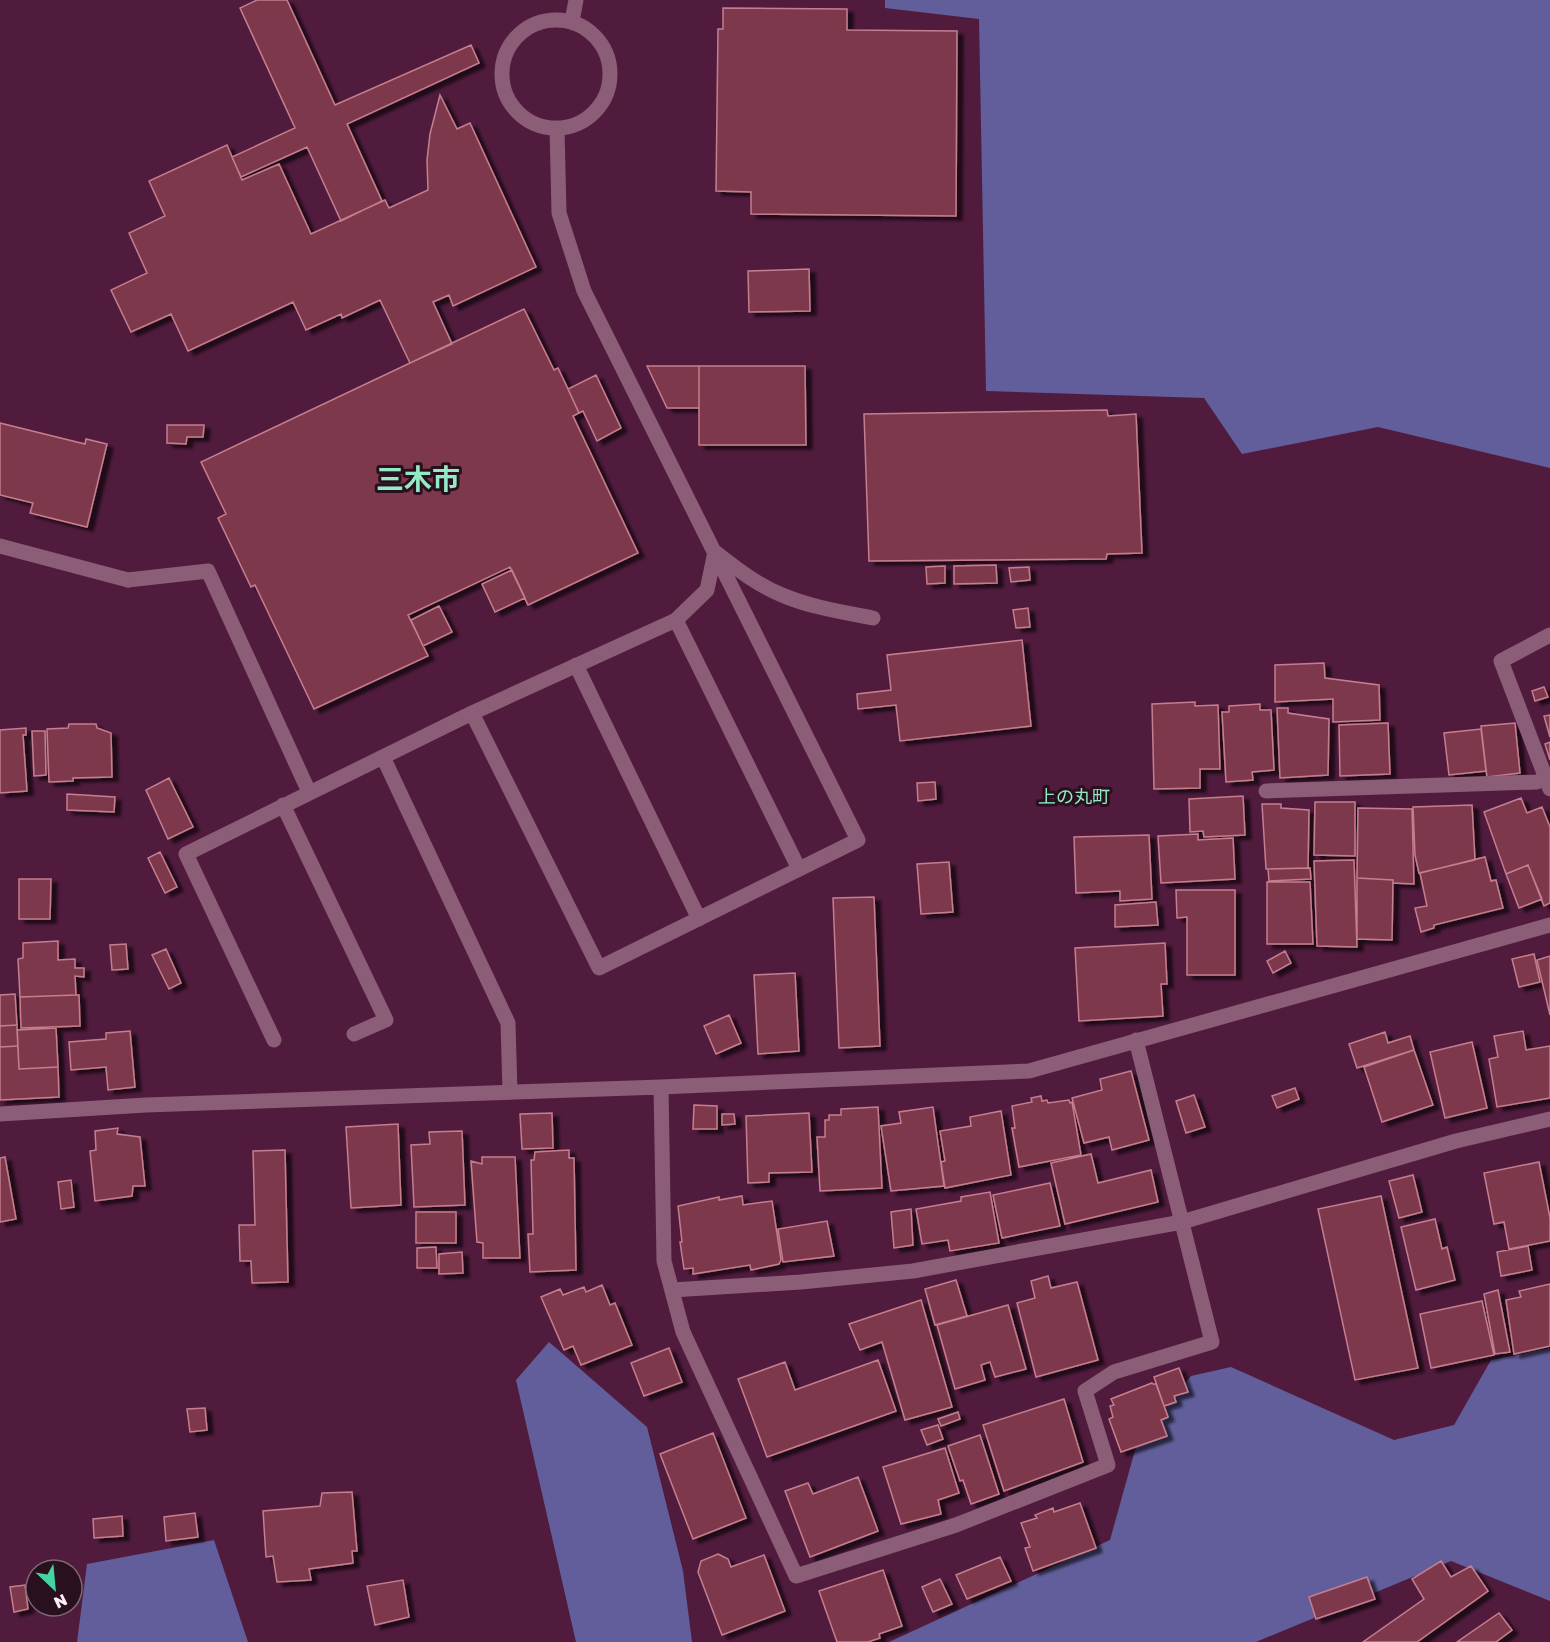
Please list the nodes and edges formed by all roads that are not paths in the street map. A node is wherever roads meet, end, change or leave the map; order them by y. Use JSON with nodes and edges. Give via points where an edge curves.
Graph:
{"nodes":[{"id":1,"x":576,"y":0,"type":"edge"},
{"id":2,"x":572,"y":21,"type":"junction"},
{"id":3,"x":557,"y":129,"type":"junction"},
{"id":4,"x":0,"y":546,"type":"edge"},
{"id":5,"x":715,"y":552,"type":"junction"},
{"id":6,"x":873,"y":618,"type":"dead end"},
{"id":7,"x":676,"y":620,"type":"junction"},
{"id":8,"x":1550,"y":635,"type":"edge"},
{"id":9,"x":576,"y":666,"type":"junction"},
{"id":10,"x":472,"y":713,"type":"junction"},
{"id":11,"x":383,"y":757,"type":"junction"},
{"id":12,"x":1548,"y":784,"type":"edge"},
{"id":13,"x":1266,"y":791,"type":"dead end"},
{"id":14,"x":309,"y":792,"type":"junction"},
{"id":15,"x":284,"y":805,"type":"junction"},
{"id":16,"x":799,"y":869,"type":"junction"},
{"id":17,"x":699,"y":919,"type":"junction"},
{"id":18,"x":1550,"y":926,"type":"edge"},
{"id":19,"x":354,"y":1034,"type":"dead end"},
{"id":20,"x":274,"y":1040,"type":"dead end"},
{"id":21,"x":1136,"y":1040,"type":"junction"},
{"id":22,"x":661,"y":1087,"type":"junction"},
{"id":23,"x":510,"y":1092,"type":"junction"},
{"id":24,"x":0,"y":1114,"type":"edge"},
{"id":25,"x":1550,"y":1119,"type":"edge"},
{"id":26,"x":1182,"y":1222,"type":"junction"},
{"id":27,"x":672,"y":1290,"type":"junction"}],
"edges":[{"from":1,"to":2,"type":"street"},
{"from":2,"to":3,"type":"street","via":[[595,34],[608,55],[611,81],[601,105],[582,122]]},
{"from":2,"to":3,"type":"street","via":[[545,20],[521,32],[505,53],[502,80],[511,105],[531,123]]},
{"from":3,"to":5,"type":"street","via":[[559,213],[584,291]]},
{"from":4,"to":14,"type":"street","via":[[128,580],[208,571]]},
{"from":5,"to":6,"type":"street","via":[[782,595]]},
{"from":5,"to":7,"type":"street","via":[[707,590]]},
{"from":5,"to":16,"type":"street","via":[[858,840]]},
{"from":7,"to":9,"type":"street"},
{"from":7,"to":16,"type":"street"},
{"from":8,"to":12,"type":"street","via":[[1501,661]]},
{"from":9,"to":10,"type":"street"},
{"from":9,"to":17,"type":"street"},
{"from":10,"to":11,"type":"street"},
{"from":10,"to":17,"type":"street","via":[[599,968]]},
{"from":11,"to":14,"type":"street"},
{"from":11,"to":23,"type":"street","via":[[507,1023]]},
{"from":12,"to":13,"type":"street"},
{"from":14,"to":15,"type":"street"},
{"from":15,"to":19,"type":"street","via":[[386,1020]]},
{"from":15,"to":20,"type":"street","via":[[186,854]]},
{"from":16,"to":17,"type":"street"},
{"from":18,"to":21,"type":"street"},
{"from":21,"to":22,"type":"street","via":[[1029,1071]]},
{"from":21,"to":26,"type":"street"},
{"from":22,"to":23,"type":"street"},
{"from":22,"to":27,"type":"street","via":[[664,1261]]},
{"from":23,"to":24,"type":"street"},
{"from":25,"to":26,"type":"street","via":[[1456,1141]]},
{"from":26,"to":27,"type":"street","via":[[913,1271]]},
{"from":26,"to":27,"type":"street","via":[[1212,1342],[1114,1371],[1085,1391],[1108,1466],[956,1526],[796,1576],[683,1332]]}]}
